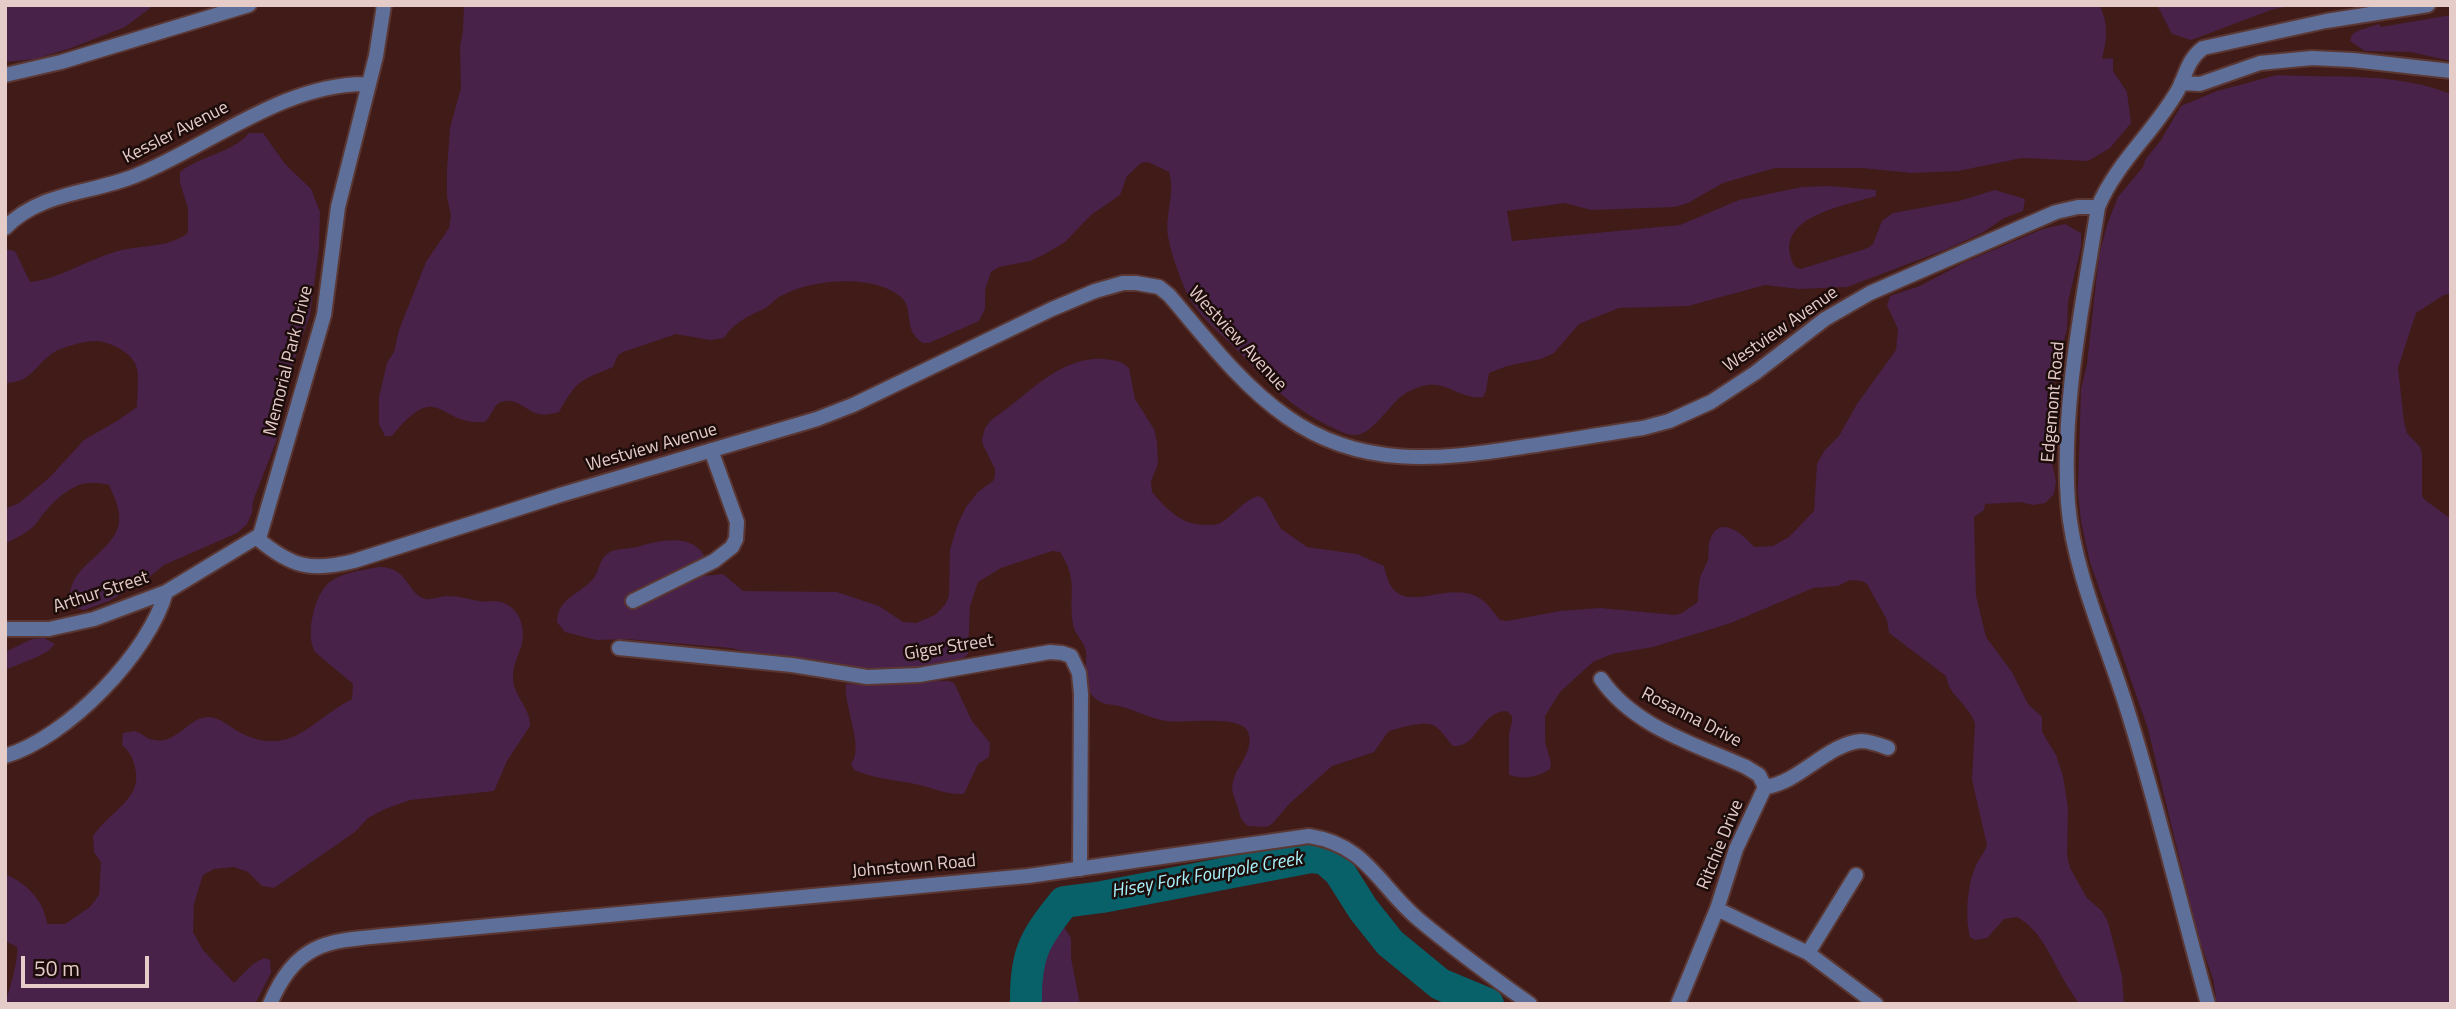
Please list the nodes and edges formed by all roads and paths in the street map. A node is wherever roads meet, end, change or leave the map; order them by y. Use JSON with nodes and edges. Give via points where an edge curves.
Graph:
{"nodes":[{"id":1,"x":249,"y":5,"type":"edge"},
{"id":2,"x":384,"y":5,"type":"edge"},
{"id":3,"x":2428,"y":5,"type":"edge"},
{"id":4,"x":2451,"y":71,"type":"edge"},
{"id":5,"x":5,"y":75,"type":"edge"},
{"id":6,"x":2181,"y":83,"type":"junction"},
{"id":7,"x":369,"y":84,"type":"junction"},
{"id":8,"x":2098,"y":207,"type":"junction"},
{"id":9,"x":5,"y":228,"type":"edge"},
{"id":10,"x":711,"y":450,"type":"junction"},
{"id":11,"x":257,"y":538,"type":"junction"},
{"id":12,"x":166,"y":592,"type":"junction"},
{"id":13,"x":633,"y":601,"type":"dead end"},
{"id":14,"x":5,"y":629,"type":"edge"},
{"id":15,"x":619,"y":648,"type":"dead end"},
{"id":16,"x":1601,"y":679,"type":"dead end"},
{"id":17,"x":1888,"y":748,"type":"dead end"},
{"id":18,"x":5,"y":756,"type":"edge"},
{"id":19,"x":1765,"y":787,"type":"junction"},
{"id":20,"x":1080,"y":869,"type":"junction"},
{"id":21,"x":1856,"y":874,"type":"dead end"},
{"id":22,"x":1717,"y":909,"type":"junction"},
{"id":23,"x":1808,"y":953,"type":"junction"},
{"id":24,"x":270,"y":1004,"type":"edge"},
{"id":25,"x":1530,"y":1004,"type":"edge"},
{"id":26,"x":1678,"y":1004,"type":"edge"},
{"id":27,"x":1876,"y":1004,"type":"edge"},
{"id":28,"x":2208,"y":1004,"type":"edge"}],
"edges":[{"from":1,"to":5,"type":"street"},
{"from":2,"to":7,"type":"street","name":"Memorial Park Drive"},
{"from":3,"to":6,"type":"street","name":"Edgemont Road","via":[[2212,45],[2195,54]]},
{"from":4,"to":6,"type":"street","via":[[2312,58],[2260,63],[2200,84]]},
{"from":6,"to":8,"type":"street","name":"Edgemont Road","via":[[2112,179]]},
{"from":7,"to":9,"type":"street","name":"Kessler Avenue","via":[[342,86],[273,107],[144,173],[29,208]]},
{"from":7,"to":11,"type":"street","name":"Memorial Park Drive","via":[[338,207],[324,315]]},
{"from":8,"to":10,"type":"street","name":"Westview Avenue","via":[[2056,212],[1870,293],[1825,319],[1711,402],[1643,428],[1456,457],[1398,457],[1351,448],[1306,429],[1271,405],[1159,287],[1124,283],[1077,297],[835,413]]},
{"from":8,"to":28,"type":"street","name":"Edgemont Road","via":[[2070,409],[2067,483],[2071,527],[2149,782]]},
{"from":10,"to":11,"type":"street","name":"Westview Avenue","via":[[334,566],[295,564]]},
{"from":10,"to":13,"type":"street","via":[[737,522],[736,540],[714,561]]},
{"from":11,"to":12,"type":"street"},
{"from":12,"to":14,"type":"street","name":"Arthur Street","via":[[70,626]]},
{"from":12,"to":18,"type":"street","via":[[154,622],[105,688],[51,733]]},
{"from":15,"to":20,"type":"street","name":"Giger Street","via":[[867,677],[919,675],[1050,652],[1071,656],[1081,694]]},
{"from":16,"to":19,"type":"street","name":"Rosanna Drive","via":[[1629,710],[1746,767],[1759,775]]},
{"from":17,"to":19,"type":"street","name":"Ritchie Drive","via":[[1860,741],[1781,784]]},
{"from":19,"to":22,"type":"street","name":"Ritchie Drive","via":[[1736,849]]},
{"from":20,"to":24,"type":"street","name":"Johnstown Road","via":[[331,943],[290,966]]},
{"from":20,"to":25,"type":"street","name":"Johnstown Road","via":[[1293,837],[1323,838],[1352,851],[1411,914]]},
{"from":21,"to":23,"type":"street"},
{"from":22,"to":23,"type":"street"},
{"from":22,"to":26,"type":"street","name":"Ritchie Drive"},
{"from":23,"to":27,"type":"street"}]}
